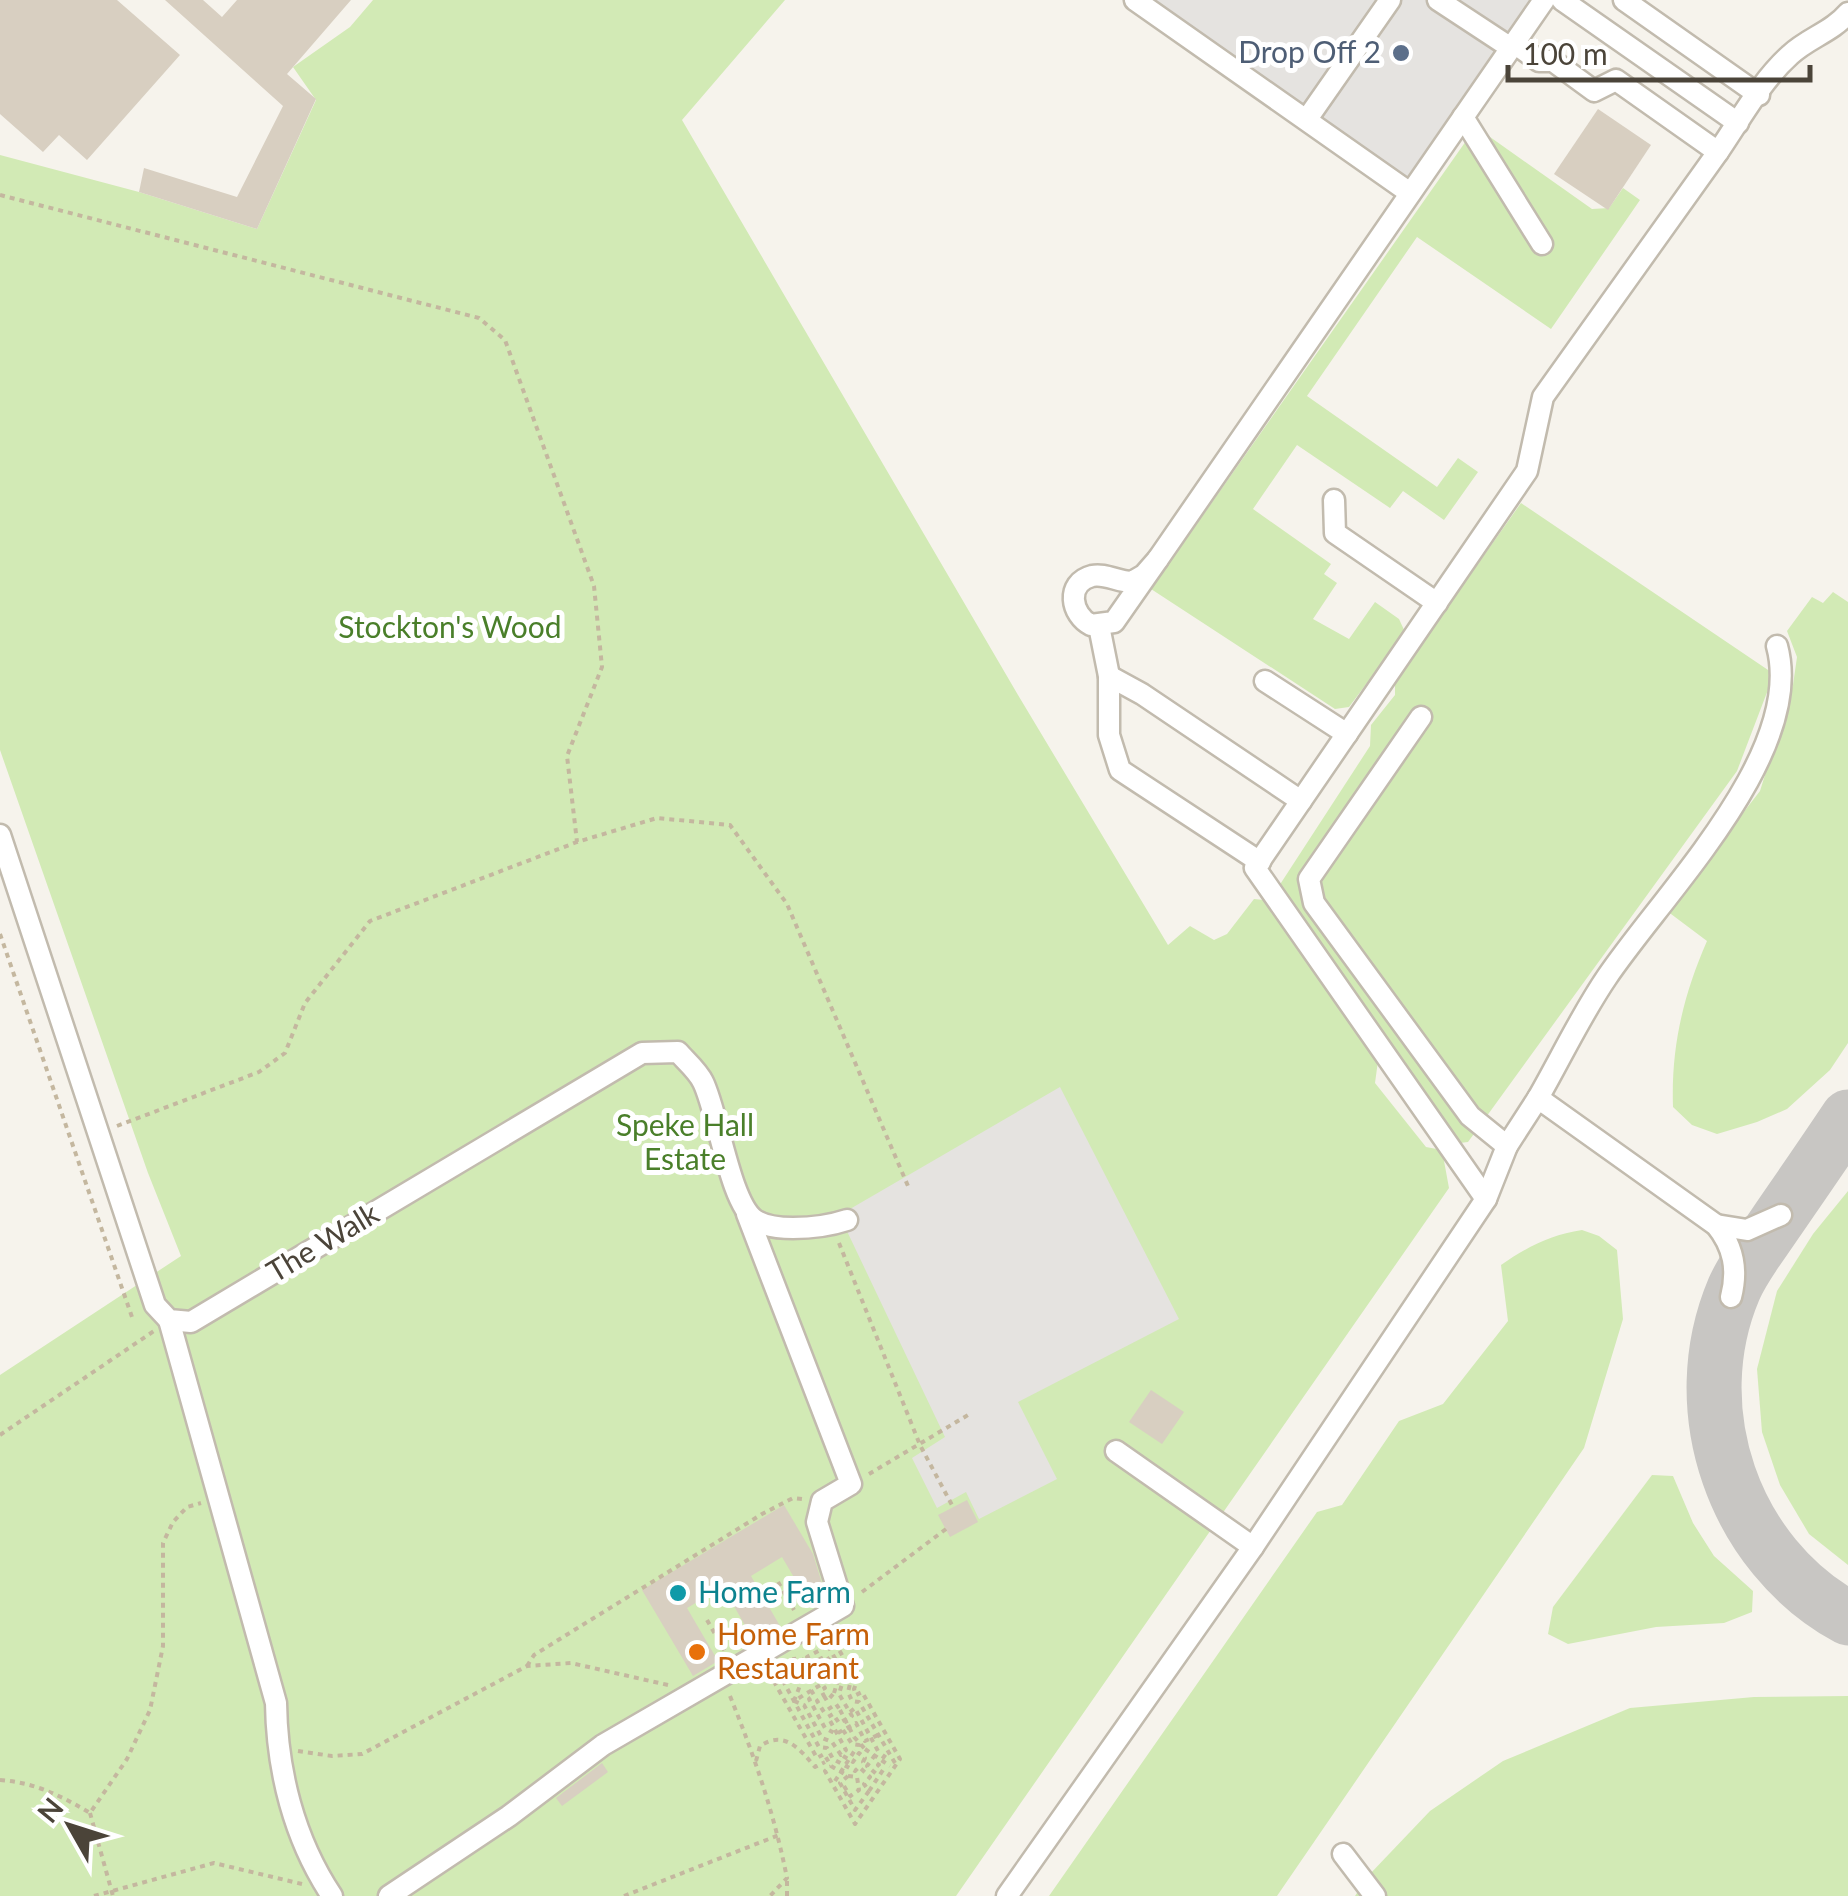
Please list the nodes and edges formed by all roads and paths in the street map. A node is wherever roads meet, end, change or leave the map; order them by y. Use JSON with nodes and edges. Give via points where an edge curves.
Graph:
{"nodes":[{"id":1,"x":1135,"y":0,"type":"edge"},
{"id":2,"x":1390,"y":0,"type":"edge"},
{"id":3,"x":1438,"y":0,"type":"edge"},
{"id":4,"x":1544,"y":0,"type":"edge"},
{"id":5,"x":1562,"y":0,"type":"edge"},
{"id":6,"x":1624,"y":0,"type":"edge"},
{"id":7,"x":1844,"y":24,"type":"edge"},
{"id":8,"x":1513,"y":46,"type":"junction"},
{"id":9,"x":1759,"y":95,"type":"junction"},
{"id":10,"x":1464,"y":116,"type":"junction"},
{"id":11,"x":1307,"y":119,"type":"junction"},
{"id":12,"x":1738,"y":124,"type":"junction"},
{"id":13,"x":1718,"y":152,"type":"junction"},
{"id":14,"x":1410,"y":193,"type":"junction"},
{"id":15,"x":0,"y":195,"type":"edge"},
{"id":16,"x":1542,"y":244,"type":"dead end"},
{"id":17,"x":1334,"y":500,"type":"dead end"},
{"id":18,"x":1158,"y":560,"type":"junction"},
{"id":19,"x":1437,"y":603,"type":"junction"},
{"id":20,"x":1099,"y":626,"type":"junction"},
{"id":21,"x":1777,"y":646,"type":"dead end"},
{"id":22,"x":1108,"y":676,"type":"junction"},
{"id":23,"x":1265,"y":681,"type":"dead end"},
{"id":24,"x":1421,"y":717,"type":"dead end"},
{"id":25,"x":1347,"y":734,"type":"junction"},
{"id":26,"x":1301,"y":801,"type":"junction"},
{"id":27,"x":0,"y":836,"type":"edge"},
{"id":28,"x":577,"y":842,"type":"junction"},
{"id":29,"x":1260,"y":862,"type":"junction"},
{"id":30,"x":0,"y":934,"type":"edge"},
{"id":31,"x":1538,"y":1098,"type":"junction"},
{"id":32,"x":98,"y":1133,"type":"junction"},
{"id":33,"x":1507,"y":1146,"type":"junction"},
{"id":34,"x":908,"y":1186,"type":"dead end"},
{"id":35,"x":1486,"y":1200,"type":"junction"},
{"id":36,"x":746,"y":1212,"type":"junction"},
{"id":37,"x":1781,"y":1215,"type":"dead end"},
{"id":38,"x":839,"y":1222,"type":"joint"},
{"id":39,"x":1716,"y":1225,"type":"junction"},
{"id":40,"x":1731,"y":1297,"type":"dead end"},
{"id":41,"x":133,"y":1320,"type":"dead end"},
{"id":42,"x":168,"y":1320,"type":"junction"},
{"id":43,"x":968,"y":1415,"type":"dead end"},
{"id":44,"x":0,"y":1435,"type":"edge"},
{"id":45,"x":920,"y":1445,"type":"junction"},
{"id":46,"x":1116,"y":1450,"type":"dead end"},
{"id":47,"x":884,"y":1465,"type":"dead end"},
{"id":48,"x":220,"y":1496,"type":"junction"},
{"id":49,"x":822,"y":1501,"type":"junction"},
{"id":50,"x":954,"y":1507,"type":"dead end"},
{"id":51,"x":946,"y":1529,"type":"dead end"},
{"id":52,"x":1253,"y":1547,"type":"junction"},
{"id":53,"x":778,"y":1582,"type":"dead end"},
{"id":54,"x":843,"y":1606,"type":"junction"},
{"id":55,"x":707,"y":1620,"type":"dead end"},
{"id":56,"x":803,"y":1627,"type":"junction"},
{"id":57,"x":835,"y":1642,"type":"junction"},
{"id":58,"x":828,"y":1646,"type":"junction"},
{"id":59,"x":807,"y":1657,"type":"junction"},
{"id":60,"x":844,"y":1662,"type":"junction"},
{"id":61,"x":527,"y":1666,"type":"junction"},
{"id":62,"x":784,"y":1673,"type":"junction"},
{"id":63,"x":729,"y":1674,"type":"junction"},
{"id":64,"x":828,"y":1674,"type":"junction"},
{"id":65,"x":819,"y":1682,"type":"junction"},
{"id":66,"x":812,"y":1690,"type":"junction"},
{"id":67,"x":697,"y":1692,"type":"junction"},
{"id":68,"x":824,"y":1696,"type":"junction"},
{"id":69,"x":794,"y":1701,"type":"junction"},
{"id":70,"x":850,"y":1712,"type":"junction"},
{"id":71,"x":844,"y":1730,"type":"junction"},
{"id":72,"x":836,"y":1734,"type":"junction"},
{"id":73,"x":878,"y":1734,"type":"junction"},
{"id":74,"x":871,"y":1738,"type":"junction"},
{"id":75,"x":857,"y":1747,"type":"junction"},
{"id":76,"x":277,"y":1748,"type":"junction"},
{"id":77,"x":888,"y":1751,"type":"junction"},
{"id":78,"x":841,"y":1755,"type":"junction"},
{"id":79,"x":756,"y":1760,"type":"junction"},
{"id":80,"x":829,"y":1763,"type":"junction"},
{"id":81,"x":867,"y":1766,"type":"junction"},
{"id":82,"x":893,"y":1766,"type":"junction"},
{"id":83,"x":848,"y":1776,"type":"junction"},
{"id":84,"x":879,"y":1776,"type":"junction"},
{"id":85,"x":0,"y":1780,"type":"edge"},
{"id":86,"x":834,"y":1783,"type":"junction"},
{"id":87,"x":844,"y":1786,"type":"dead end"},
{"id":88,"x":869,"y":1791,"type":"junction"},
{"id":89,"x":849,"y":1797,"type":"junction"},
{"id":90,"x":90,"y":1813,"type":"junction"},
{"id":91,"x":778,"y":1835,"type":"junction"},
{"id":92,"x":1343,"y":1854,"type":"dead end"},
{"id":93,"x":787,"y":1878,"type":"junction"},
{"id":94,"x":310,"y":1888,"type":"dead end"},
{"id":95,"x":112,"y":1893,"type":"edge"},
{"id":96,"x":94,"y":1896,"type":"edge"},
{"id":97,"x":332,"y":1896,"type":"edge"},
{"id":98,"x":389,"y":1896,"type":"edge"},
{"id":99,"x":624,"y":1896,"type":"edge"},
{"id":100,"x":770,"y":1896,"type":"edge"},
{"id":101,"x":787,"y":1896,"type":"edge"},
{"id":102,"x":1007,"y":1896,"type":"edge"},
{"id":103,"x":1375,"y":1896,"type":"edge"}],
"edges":[{"from":1,"to":11,"type":"street"},
{"from":2,"to":11,"type":"street"},
{"from":3,"to":8,"type":"street"},
{"from":4,"to":8,"type":"street"},
{"from":5,"to":12,"type":"street"},
{"from":6,"to":9,"type":"street"},
{"from":7,"to":9,"type":"street","via":[[1801,44]]},
{"from":8,"to":10,"type":"street"},
{"from":8,"to":13,"type":"street","via":[[1553,61],[1594,91],[1616,80]]},
{"from":9,"to":12,"type":"street"},
{"from":10,"to":14,"type":"street"},
{"from":10,"to":16,"type":"street"},
{"from":11,"to":14,"type":"street"},
{"from":12,"to":13,"type":"street"},
{"from":13,"to":19,"type":"street","via":[[1544,397],[1527,471]]},
{"from":14,"to":18,"type":"street"},
{"from":15,"to":28,"type":"path","via":[[479,318],[506,340],[594,586],[602,667],[567,756]]},
{"from":17,"to":19,"type":"street","via":[[1335,533]]},
{"from":18,"to":20,"type":"street","via":[[1126,615]]},
{"from":18,"to":20,"type":"street","via":[[1132,582],[1102,575],[1078,585],[1074,610]]},
{"from":19,"to":25,"type":"street"},
{"from":20,"to":22,"type":"street"},
{"from":21,"to":31,"type":"street","via":[[1784,672],[1766,742],[1740,800],[1605,979]]},
{"from":22,"to":26,"type":"street"},
{"from":22,"to":29,"type":"street","via":[[1109,734],[1120,770]]},
{"from":23,"to":25,"type":"street"},
{"from":24,"to":33,"type":"street","via":[[1309,880],[1314,904],[1470,1116]]},
{"from":25,"to":26,"type":"street"},
{"from":26,"to":29,"type":"street"},
{"from":27,"to":32,"type":"street"},
{"from":28,"to":32,"type":"path","via":[[370,921],[305,1003],[285,1053],[259,1072]]},
{"from":28,"to":34,"type":"path","via":[[657,818],[730,825],[787,904]]},
{"from":29,"to":35,"type":"street","via":[[1256,868],[1265,883]]},
{"from":30,"to":41,"type":"path"},
{"from":31,"to":33,"type":"street"},
{"from":31,"to":39,"type":"street"},
{"from":32,"to":42,"type":"street","via":[[156,1305]]},
{"from":33,"to":35,"type":"street"},
{"from":35,"to":52,"type":"street"},
{"from":36,"to":38,"type":"street","via":[[776,1227]]},
{"from":36,"to":42,"type":"street","name":"The Walk","via":[[702,1079],[678,1052],[642,1054],[190,1322]]},
{"from":36,"to":49,"type":"street","via":[[851,1484]]},
{"from":37,"to":39,"type":"street","via":[[1747,1230]]},
{"from":38,"to":45,"type":"path"},
{"from":39,"to":40,"type":"street","via":[[1735,1264]]},
{"from":42,"to":44,"type":"path"},
{"from":42,"to":48,"type":"street"},
{"from":43,"to":45,"type":"path"},
{"from":45,"to":47,"type":"path"},
{"from":45,"to":50,"type":"path"},
{"from":46,"to":52,"type":"street"},
{"from":48,"to":76,"type":"street","via":[[276,1703]]},
{"from":48,"to":90,"type":"path","via":[[187,1507],[163,1542],[163,1646],[150,1710]]},
{"from":49,"to":54,"type":"street","via":[[817,1522]]},
{"from":49,"to":61,"type":"path","via":[[793,1498],[762,1514],[534,1655]]},
{"from":51,"to":54,"type":"path"},
{"from":52,"to":102,"type":"street"},
{"from":53,"to":56,"type":"path"},
{"from":54,"to":56,"type":"street"},
{"from":55,"to":63,"type":"path"},
{"from":56,"to":63,"type":"street"},
{"from":57,"to":58,"type":"path"},
{"from":57,"to":60,"type":"path"},
{"from":57,"to":62,"type":"path","via":[[831,1636],[790,1666],[781,1664]]},
{"from":58,"to":59,"type":"path"},
{"from":58,"to":73,"type":"path","via":[[834,1671],[846,1678],[852,1701]]},
{"from":59,"to":64,"type":"path","via":[[810,1664],[826,1656]]},
{"from":59,"to":69,"type":"path","via":[[796,1681],[782,1680]]},
{"from":60,"to":68,"type":"path","bridge":true,"via":[[834,1693],[827,1701]]},
{"from":60,"to":82,"type":"path","via":[[857,1681],[856,1694],[862,1692],[900,1759]]},
{"from":61,"to":67,"type":"path","via":[[571,1663]]},
{"from":61,"to":76,"type":"path","via":[[362,1754]]},
{"from":62,"to":65,"type":"path","bridge":true},
{"from":62,"to":80,"type":"path","via":[[768,1671],[817,1758],[824,1754]]},
{"from":63,"to":67,"type":"street"},
{"from":63,"to":79,"type":"path"},
{"from":64,"to":69,"type":"path","via":[[806,1670]]},
{"from":64,"to":70,"type":"path","via":[[842,1684],[839,1694]]},
{"from":65,"to":66,"type":"path"},
{"from":65,"to":68,"type":"path"},
{"from":66,"to":69,"type":"path"},
{"from":66,"to":72,"type":"path","via":[[809,1700]]},
{"from":67,"to":98,"type":"street","via":[[603,1745]]},
{"from":68,"to":75,"type":"path","bridge":true,"via":[[817,1700],[824,1712],[836,1704]]},
{"from":69,"to":78,"type":"path"},
{"from":69,"to":88,"type":"path","via":[[819,1747],[870,1776],[864,1784]]},
{"from":70,"to":72,"type":"path","via":[[840,1723],[834,1714],[828,1717]]},
{"from":70,"to":74,"type":"path","via":[[855,1708]]},
{"from":71,"to":72,"type":"path"},
{"from":71,"to":74,"type":"path","via":[[856,1723],[865,1741]]},
{"from":71,"to":75,"type":"path"},
{"from":72,"to":78,"type":"path","via":[[846,1750]]},
{"from":73,"to":74,"type":"path"},
{"from":73,"to":77,"type":"path"},
{"from":74,"to":81,"type":"path","via":[[878,1751]]},
{"from":75,"to":82,"type":"path","bridge":true},
{"from":75,"to":86,"type":"path","bridge":true},
{"from":76,"to":97,"type":"street","via":[[310,1864]]},
{"from":77,"to":82,"type":"path"},
{"from":77,"to":84,"type":"path"},
{"from":78,"to":81,"type":"path","via":[[853,1762],[859,1753]]},
{"from":79,"to":80,"type":"path","via":[[760,1746],[782,1738],[816,1767]]},
{"from":79,"to":91,"type":"path"},
{"from":80,"to":83,"type":"path"},
{"from":80,"to":86,"type":"path","via":[[824,1771]]},
{"from":81,"to":84,"type":"path"},
{"from":82,"to":86,"type":"path","via":[[855,1824]]},
{"from":83,"to":89,"type":"path","via":[[840,1783]]},
{"from":83,"to":89,"type":"path","via":[[857,1778],[860,1790]]},
{"from":84,"to":88,"type":"path"},
{"from":85,"to":90,"type":"path","via":[[64,1798]]},
{"from":87,"to":89,"type":"path"},
{"from":88,"to":89,"type":"path","via":[[855,1810]]},
{"from":90,"to":95,"type":"path"},
{"from":91,"to":93,"type":"path"},
{"from":91,"to":99,"type":"path"},
{"from":92,"to":103,"type":"street"},
{"from":93,"to":100,"type":"path"},
{"from":93,"to":101,"type":"path"},
{"from":94,"to":95,"type":"path","via":[[214,1863]]},
{"from":95,"to":96,"type":"path"}]}
